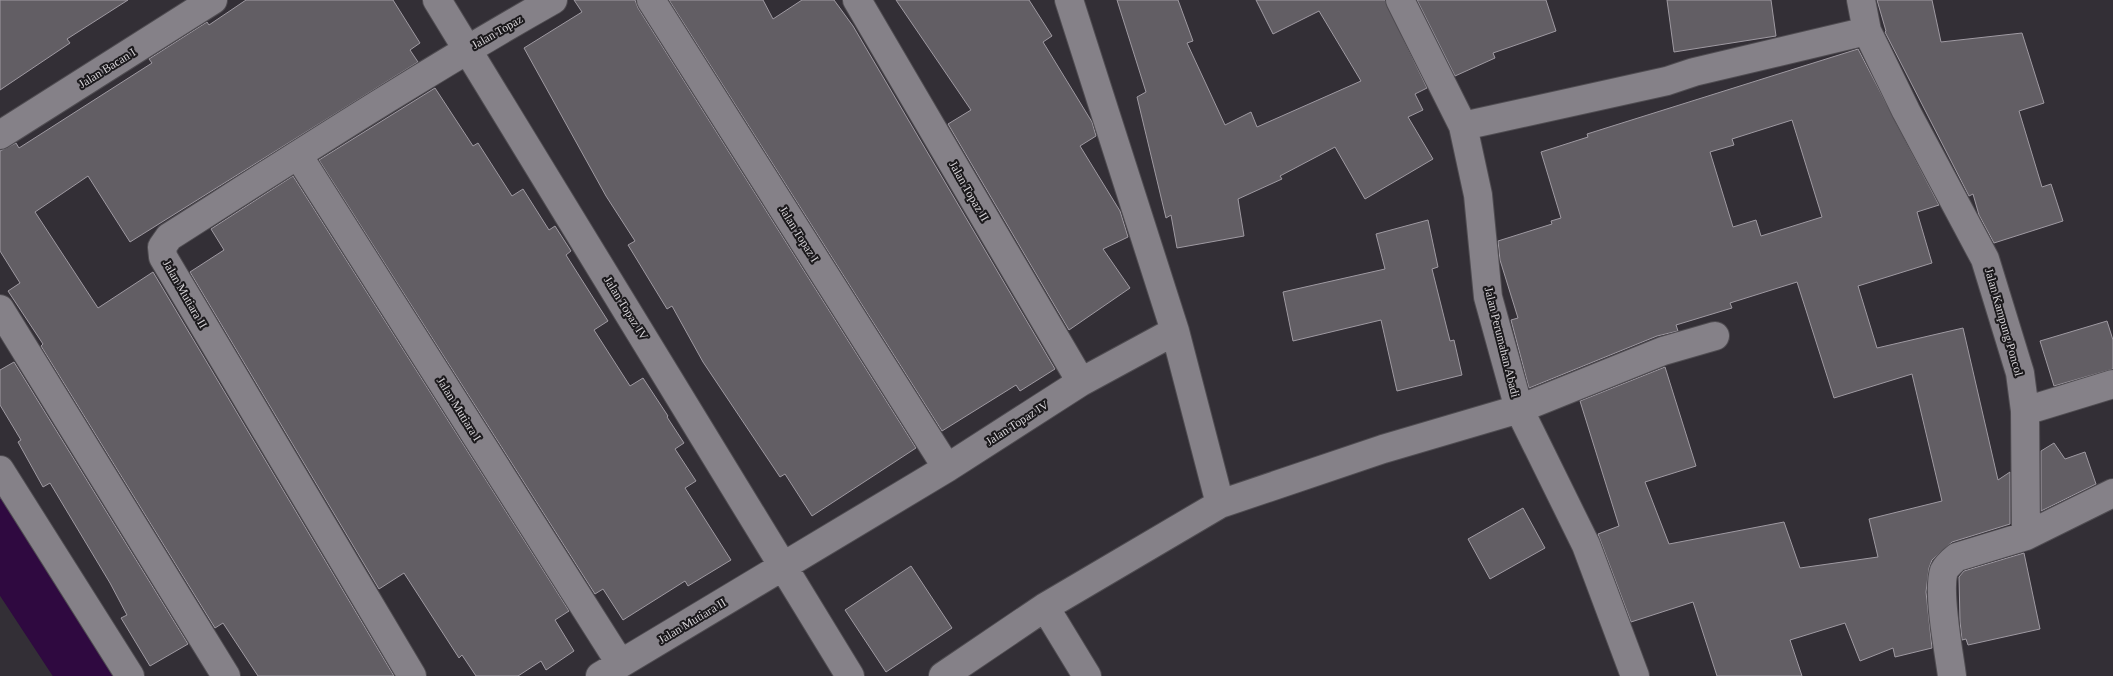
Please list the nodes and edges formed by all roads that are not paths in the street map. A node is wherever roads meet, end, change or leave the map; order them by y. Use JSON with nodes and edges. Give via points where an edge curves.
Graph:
{"nodes":[{"id":1,"x":214,"y":0,"type":"edge"},
{"id":2,"x":437,"y":0,"type":"edge"},
{"id":3,"x":553,"y":0,"type":"edge"},
{"id":4,"x":651,"y":0,"type":"edge"},
{"id":5,"x":857,"y":0,"type":"edge"},
{"id":6,"x":1069,"y":0,"type":"edge"},
{"id":7,"x":1400,"y":0,"type":"edge"},
{"id":8,"x":1861,"y":0,"type":"edge"},
{"id":9,"x":1867,"y":31,"type":"junction"},
{"id":10,"x":467,"y":49,"type":"junction"},
{"id":11,"x":1463,"y":126,"type":"junction"},
{"id":12,"x":0,"y":136,"type":"edge"},
{"id":13,"x":298,"y":155,"type":"junction"},
{"id":14,"x":0,"y":309,"type":"edge"},
{"id":15,"x":1174,"y":331,"type":"junction"},
{"id":16,"x":1715,"y":336,"type":"dead end"},
{"id":17,"x":1081,"y":382,"type":"junction"},
{"id":18,"x":2113,"y":384,"type":"edge"},
{"id":19,"x":1519,"y":409,"type":"junction"},
{"id":20,"x":2025,"y":411,"type":"junction"},
{"id":21,"x":947,"y":468,"type":"junction"},
{"id":22,"x":0,"y":470,"type":"edge"},
{"id":23,"x":2113,"y":494,"type":"edge"},
{"id":24,"x":1220,"y":504,"type":"junction"},
{"id":25,"x":2026,"y":536,"type":"junction"},
{"id":26,"x":784,"y":566,"type":"junction"},
{"id":27,"x":1045,"y":608,"type":"junction"},
{"id":28,"x":610,"y":670,"type":"edge"},
{"id":29,"x":130,"y":676,"type":"edge"},
{"id":30,"x":226,"y":676,"type":"edge"},
{"id":31,"x":412,"y":676,"type":"edge"},
{"id":32,"x":850,"y":676,"type":"edge"},
{"id":33,"x":943,"y":676,"type":"edge"},
{"id":34,"x":1087,"y":676,"type":"edge"},
{"id":35,"x":1635,"y":676,"type":"edge"},
{"id":36,"x":1952,"y":676,"type":"edge"}],
"edges":[{"from":1,"to":12,"type":"street","name":"Jalan Bacan I"},
{"from":2,"to":10,"type":"street"},
{"from":3,"to":10,"type":"street","name":"Jalan Topaz"},
{"from":4,"to":21,"type":"street","name":"Jalan Topaz I"},
{"from":5,"to":17,"type":"street","name":"Jalan Topaz II"},
{"from":6,"to":15,"type":"street"},
{"from":7,"to":11,"type":"street","name":"Jalan Perumahan Abadi"},
{"from":8,"to":9,"type":"street","name":"Jalan Kampung Poncol"},
{"from":9,"to":11,"type":"street","via":[[1668,81]]},
{"from":9,"to":20,"type":"street","name":"Jalan Kampung Poncol","via":[[1985,259],[2020,373]]},
{"from":10,"to":13,"type":"street","name":"Jalan Mutiara II"},
{"from":10,"to":26,"type":"street","name":"Jalan Topaz IV"},
{"from":11,"to":19,"type":"street","name":"Jalan Perumahan Abadi","via":[[1478,195],[1488,297]]},
{"from":13,"to":28,"type":"street","name":"Jalan Mutiara I"},
{"from":13,"to":31,"type":"street","name":"Jalan Mutiara II","via":[[169,237],[162,247],[163,257]]},
{"from":14,"to":30,"type":"street"},
{"from":15,"to":17,"type":"street","name":"Jalan Topaz IV"},
{"from":15,"to":24,"type":"street"},
{"from":16,"to":19,"type":"street","via":[[1663,351]]},
{"from":17,"to":21,"type":"street","name":"Jalan Topaz IV"},
{"from":18,"to":20,"type":"street"},
{"from":19,"to":24,"type":"street","via":[[1383,449]]},
{"from":19,"to":35,"type":"street","name":"Jalan Perumahan Abadi","via":[[1586,545]]},
{"from":20,"to":25,"type":"street","name":"Jalan Kampung Poncol"},
{"from":21,"to":26,"type":"street","name":"Jalan Topaz IV"},
{"from":22,"to":29,"type":"street"},
{"from":23,"to":25,"type":"street"},
{"from":24,"to":27,"type":"street"},
{"from":25,"to":36,"type":"street","via":[[1957,557],[1945,569],[1942,585]]},
{"from":26,"to":28,"type":"street","name":"Jalan Mutiara II"},
{"from":26,"to":32,"type":"street","name":"Jalan Topaz IV"},
{"from":27,"to":33,"type":"street"},
{"from":27,"to":34,"type":"street"}]}
